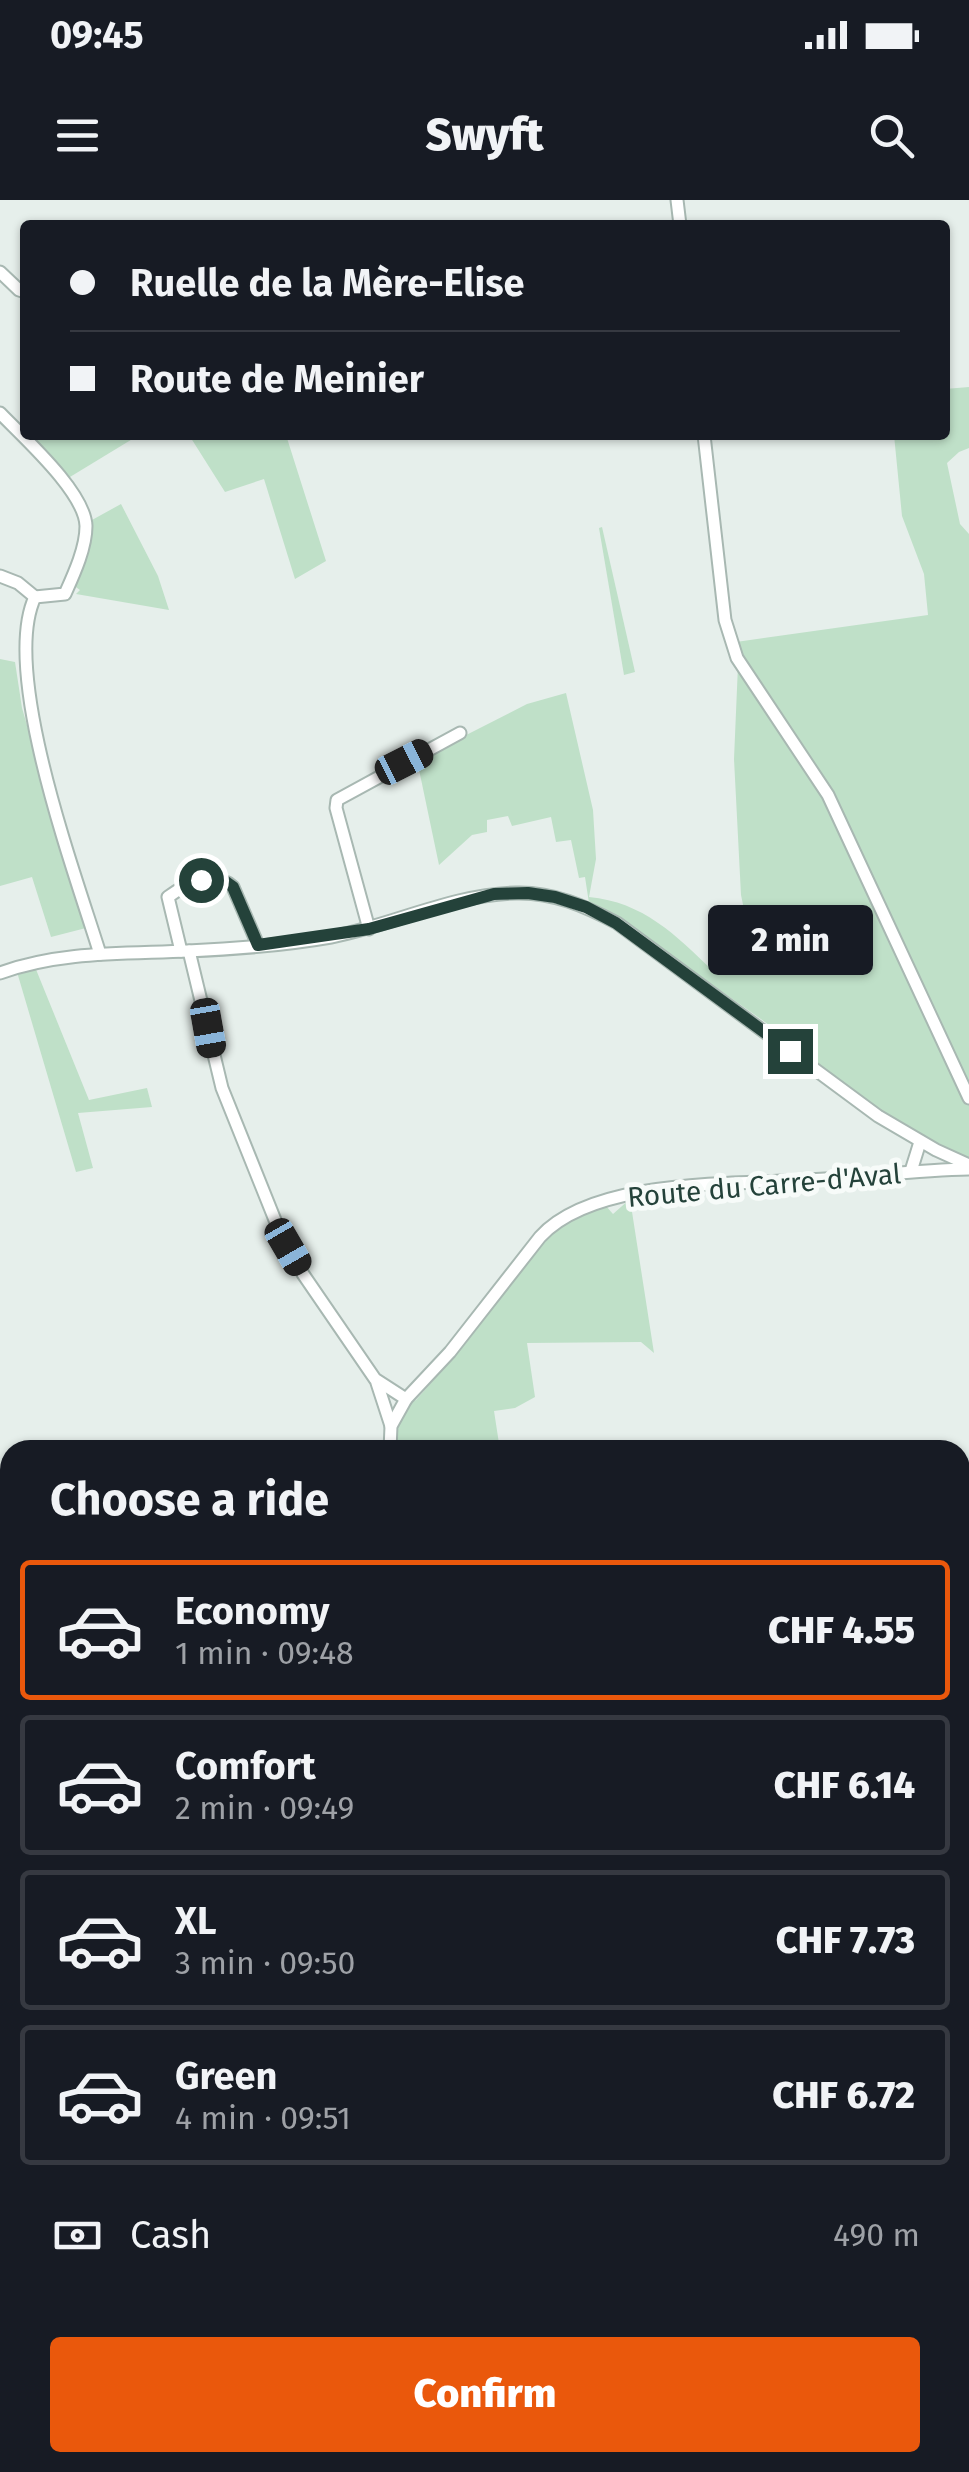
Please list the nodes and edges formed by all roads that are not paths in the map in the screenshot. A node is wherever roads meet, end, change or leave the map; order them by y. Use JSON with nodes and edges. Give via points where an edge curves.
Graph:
{"nodes":[{"id":1,"x":0,"y":272,"type":"edge"},
{"id":2,"x":20,"y":290,"type":"edge"},
{"id":3,"x":0,"y":413,"type":"edge"},
{"id":4,"x":20,"y":435,"type":"edge"},
{"id":5,"x":25,"y":440,"type":"edge"},
{"id":6,"x":705,"y":440,"type":"edge"},
{"id":7,"x":0,"y":576,"type":"edge"},
{"id":8,"x":34,"y":597,"type":"junction"},
{"id":9,"x":460,"y":733,"type":"dead end"},
{"id":10,"x":369,"y":929,"type":"junction"},
{"id":11,"x":258,"y":945,"type":"junction"},
{"id":12,"x":185,"y":951,"type":"junction"},
{"id":13,"x":100,"y":954,"type":"junction"},
{"id":14,"x":0,"y":973,"type":"edge"},
{"id":15,"x":969,"y":1098,"type":"edge"},
{"id":16,"x":920,"y":1142,"type":"junction"},
{"id":17,"x":969,"y":1167,"type":"edge"},
{"id":18,"x":911,"y":1170,"type":"junction"},
{"id":19,"x":375,"y":1379,"type":"junction"},
{"id":20,"x":406,"y":1399,"type":"junction"},
{"id":21,"x":392,"y":1426,"type":"junction"},
{"id":22,"x":391,"y":1440,"type":"edge"}],
"edges":[{"from":1,"to":2,"type":"street"},
{"from":3,"to":4,"type":"street"},
{"from":5,"to":8,"type":"street","via":[[70,490],[85,518],[82,550],[64,594]]},
{"from":6,"to":15,"type":"street","via":[[728,637],[828,795]]},
{"from":7,"to":8,"type":"street"},
{"from":8,"to":13,"type":"street","via":[[22,632],[27,709]]},
{"from":9,"to":10,"type":"street","via":[[337,800]]},
{"from":10,"to":11,"type":"street"},
{"from":10,"to":16,"type":"street","via":[[494,894],[542,894],[586,907],[635,935]]},
{"from":11,"to":12,"type":"street"},
{"from":11,"to":12,"type":"street","via":[[233,887],[215,878],[194,881],[168,898]]},
{"from":12,"to":13,"type":"street"},
{"from":12,"to":19,"type":"street","via":[[222,1088],[277,1226]]},
{"from":13,"to":14,"type":"street","via":[[52,958]]},
{"from":16,"to":17,"type":"street"},
{"from":16,"to":18,"type":"street"},
{"from":17,"to":18,"type":"street","name":"Route du Carre-d'Aval"},
{"from":18,"to":20,"type":"street","name":"Route du Carre-d'Aval","via":[[670,1189],[571,1211],[540,1237]]},
{"from":19,"to":20,"type":"street"},
{"from":19,"to":21,"type":"street"},
{"from":20,"to":21,"type":"street","name":"Route du Carre-d'Aval"},
{"from":21,"to":22,"type":"street"}]}
